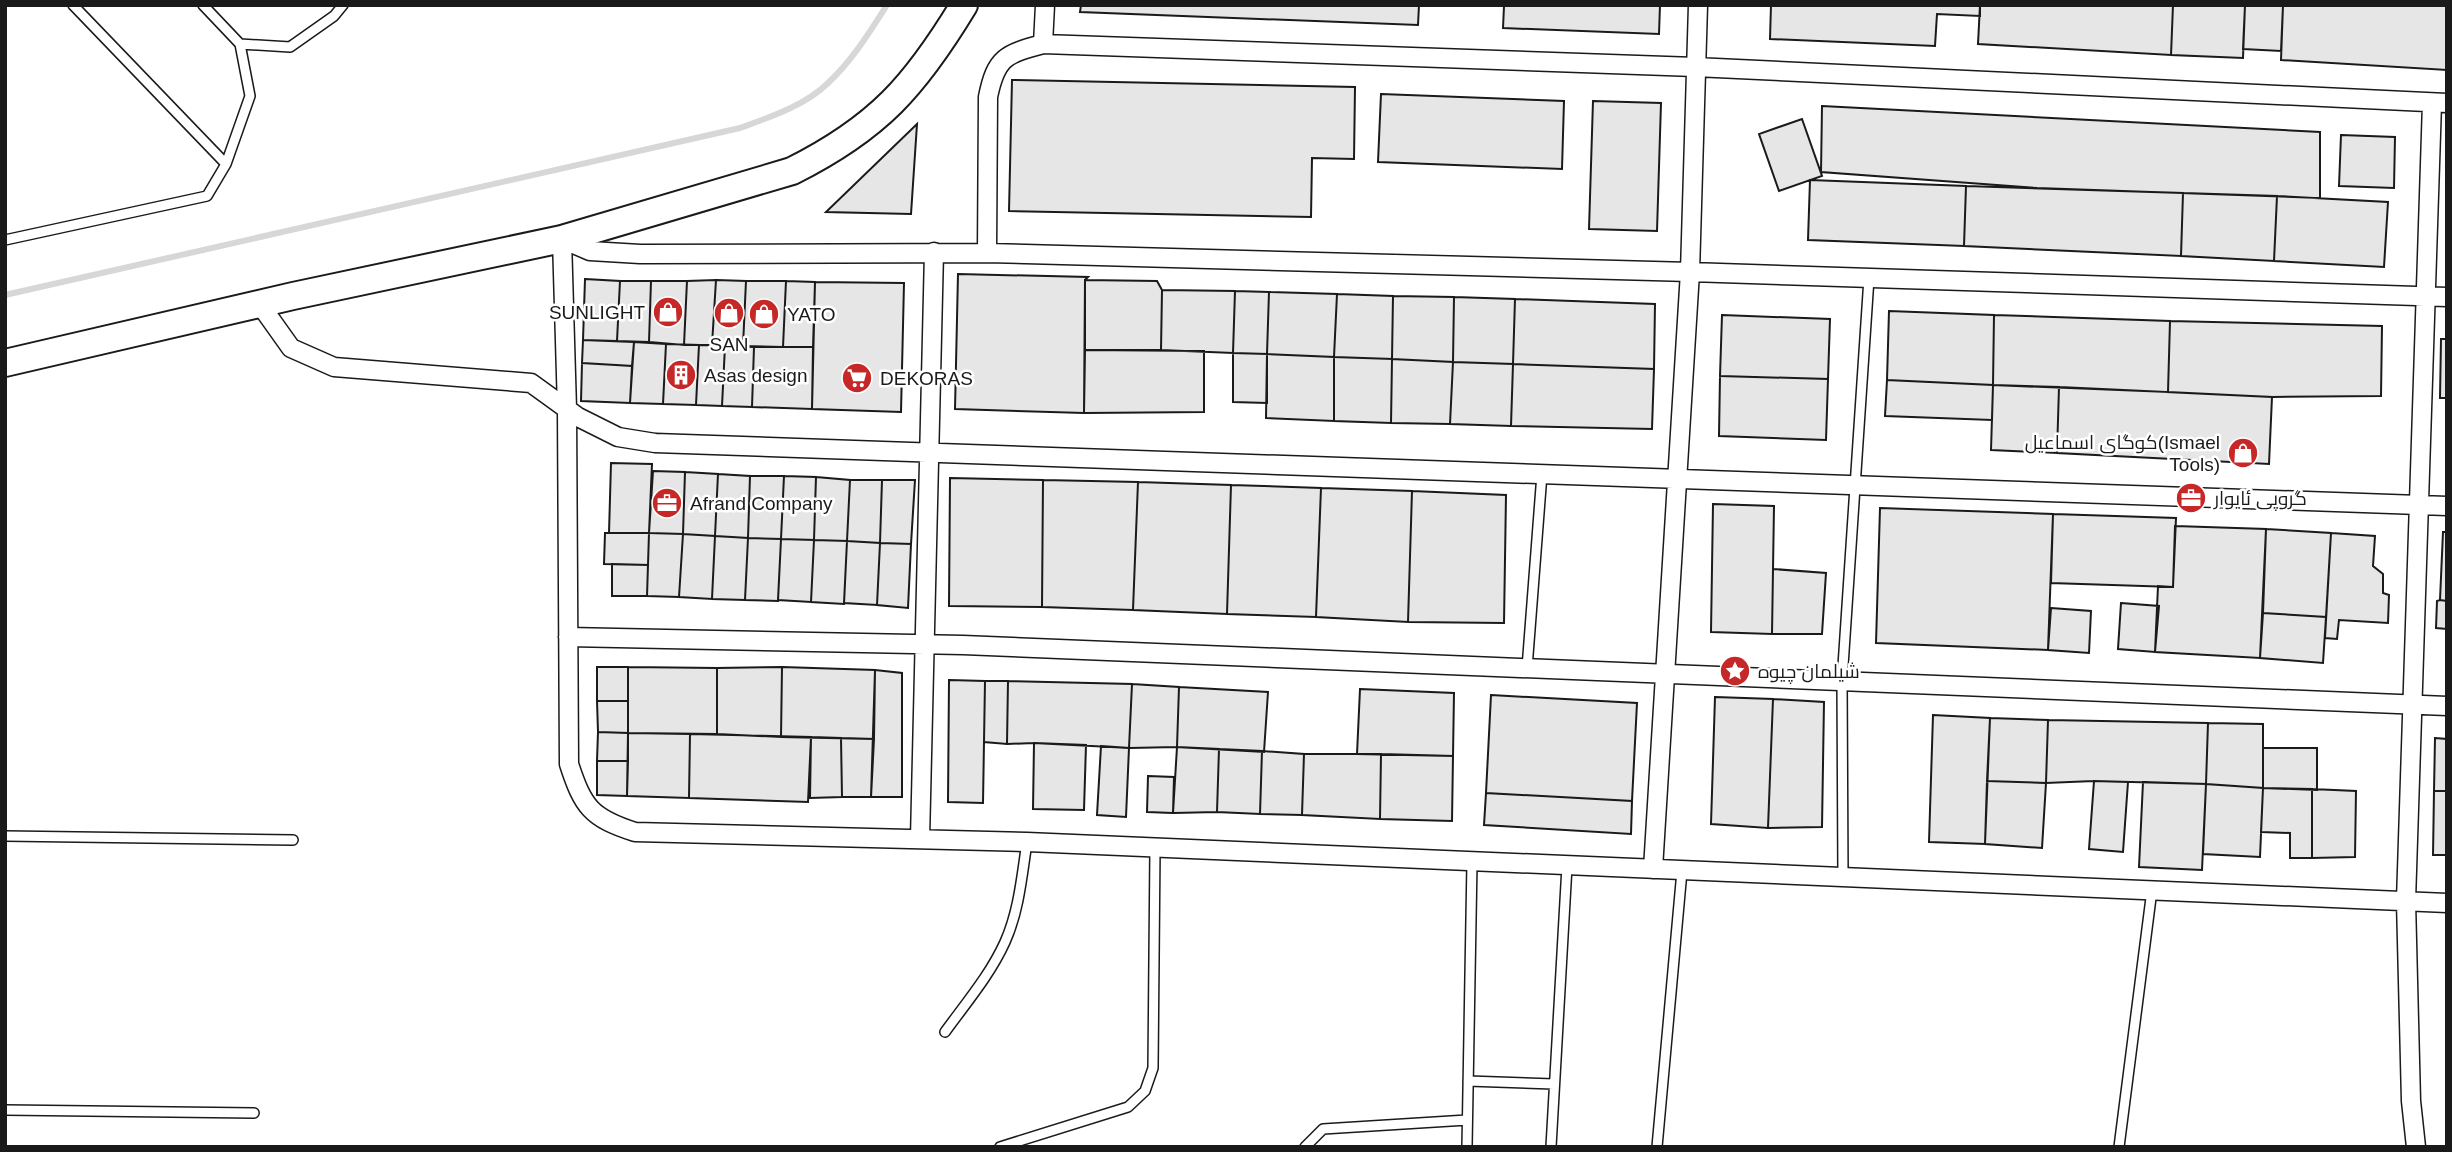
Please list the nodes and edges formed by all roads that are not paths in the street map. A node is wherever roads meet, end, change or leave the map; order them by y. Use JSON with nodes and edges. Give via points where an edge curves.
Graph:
{"nodes":[{"id":1,"x":73,"y":5,"type":"edge"},
{"id":2,"x":203,"y":5,"type":"edge"},
{"id":3,"x":343,"y":5,"type":"edge"},
{"id":4,"x":964,"y":5,"type":"edge"},
{"id":5,"x":1045,"y":5,"type":"edge"},
{"id":6,"x":1698,"y":5,"type":"edge"},
{"id":7,"x":240,"y":44,"type":"junction"},
{"id":8,"x":1043,"y":44,"type":"junction"},
{"id":9,"x":1695,"y":67,"type":"junction"},
{"id":10,"x":2439,"y":103,"type":"edge"},
{"id":11,"x":226,"y":164,"type":"junction"},
{"id":12,"x":562,"y":239,"type":"junction"},
{"id":13,"x":5,"y":240,"type":"edge"},
{"id":14,"x":934,"y":252,"type":"junction"},
{"id":15,"x":987,"y":253,"type":"junction"},
{"id":16,"x":1690,"y":272,"type":"junction"},
{"id":17,"x":1869,"y":278,"type":"junction"},
{"id":18,"x":2426,"y":296,"type":"junction"},
{"id":19,"x":2447,"y":297,"type":"edge"},
{"id":20,"x":259,"y":303,"type":"junction"},
{"id":21,"x":5,"y":363,"type":"edge"},
{"id":22,"x":567,"y":409,"type":"junction"},
{"id":23,"x":930,"y":453,"type":"junction"},
{"id":24,"x":1542,"y":474,"type":"junction"},
{"id":25,"x":1678,"y":478,"type":"junction"},
{"id":26,"x":1855,"y":485,"type":"junction"},
{"id":27,"x":2419,"y":505,"type":"junction"},
{"id":28,"x":2447,"y":506,"type":"edge"},
{"id":29,"x":568,"y":638,"type":"junction"},
{"id":30,"x":924,"y":644,"type":"junction"},
{"id":31,"x":1527,"y":668,"type":"junction"},
{"id":32,"x":1665,"y":674,"type":"junction"},
{"id":33,"x":1842,"y":681,"type":"junction"},
{"id":34,"x":2413,"y":705,"type":"junction"},
{"id":35,"x":2447,"y":706,"type":"edge"},
{"id":36,"x":5,"y":836,"type":"edge"},
{"id":37,"x":920,"y":839,"type":"junction"},
{"id":38,"x":293,"y":841,"type":"dead end"},
{"id":39,"x":1027,"y":842,"type":"junction"},
{"id":40,"x":1155,"y":848,"type":"junction"},
{"id":41,"x":1472,"y":862,"type":"junction"},
{"id":42,"x":1567,"y":866,"type":"junction"},
{"id":43,"x":1653,"y":869,"type":"junction"},
{"id":44,"x":1682,"y":871,"type":"junction"},
{"id":45,"x":1843,"y":877,"type":"junction"},
{"id":46,"x":2152,"y":890,"type":"junction"},
{"id":47,"x":2406,"y":901,"type":"junction"},
{"id":48,"x":2447,"y":903,"type":"edge"},
{"id":49,"x":946,"y":1032,"type":"dead end"},
{"id":50,"x":1468,"y":1081,"type":"junction"},
{"id":51,"x":1554,"y":1084,"type":"junction"},
{"id":52,"x":5,"y":1110,"type":"edge"},
{"id":53,"x":254,"y":1113,"type":"dead end"},
{"id":54,"x":1467,"y":1120,"type":"junction"},
{"id":55,"x":1000,"y":1147,"type":"edge"},
{"id":56,"x":1305,"y":1147,"type":"edge"},
{"id":57,"x":1467,"y":1147,"type":"edge"},
{"id":58,"x":1551,"y":1147,"type":"edge"},
{"id":59,"x":1657,"y":1147,"type":"edge"},
{"id":60,"x":2119,"y":1147,"type":"edge"},
{"id":61,"x":2416,"y":1147,"type":"edge"}],
"edges":[{"from":1,"to":11,"type":"lane"},
{"from":2,"to":7,"type":"lane"},
{"from":3,"to":7,"type":"lane","via":[[290,47]]},
{"from":4,"to":12,"type":"street","via":[[935,54],[911,83],[857,134],[825,154],[792,171]]},
{"from":5,"to":8,"type":"street"},
{"from":6,"to":9,"type":"street"},
{"from":7,"to":11,"type":"lane","via":[[250,96]]},
{"from":8,"to":9,"type":"street"},
{"from":8,"to":15,"type":"street","via":[[1002,59],[992,76]]},
{"from":9,"to":10,"type":"street"},
{"from":9,"to":16,"type":"street"},
{"from":10,"to":18,"type":"street"},
{"from":11,"to":13,"type":"lane","via":[[207,195]]},
{"from":12,"to":14,"type":"street","via":[[590,251],[640,254]]},
{"from":12,"to":20,"type":"street"},
{"from":12,"to":22,"type":"street"},
{"from":14,"to":15,"type":"street"},
{"from":14,"to":23,"type":"street"},
{"from":15,"to":16,"type":"street"},
{"from":16,"to":17,"type":"street"},
{"from":16,"to":25,"type":"street"},
{"from":17,"to":18,"type":"street"},
{"from":17,"to":26,"type":"lane"},
{"from":18,"to":19,"type":"street"},
{"from":18,"to":27,"type":"street"},
{"from":20,"to":21,"type":"street"},
{"from":20,"to":22,"type":"street","via":[[291,348],[334,367],[531,383]]},
{"from":22,"to":23,"type":"street","via":[[618,437],[655,443]]},
{"from":22,"to":29,"type":"street"},
{"from":23,"to":24,"type":"street"},
{"from":23,"to":30,"type":"street"},
{"from":24,"to":25,"type":"street"},
{"from":24,"to":31,"type":"lane"},
{"from":25,"to":26,"type":"street"},
{"from":25,"to":32,"type":"street"},
{"from":26,"to":27,"type":"street"},
{"from":26,"to":33,"type":"lane"},
{"from":27,"to":28,"type":"street"},
{"from":27,"to":34,"type":"street"},
{"from":29,"to":30,"type":"street"},
{"from":29,"to":37,"type":"street","via":[[569,764],[578,791],[595,816],[635,832]]},
{"from":30,"to":31,"type":"street"},
{"from":30,"to":37,"type":"street"},
{"from":31,"to":32,"type":"street"},
{"from":32,"to":33,"type":"street"},
{"from":32,"to":43,"type":"street"},
{"from":33,"to":34,"type":"street"},
{"from":33,"to":45,"type":"lane"},
{"from":34,"to":35,"type":"street"},
{"from":34,"to":47,"type":"street"},
{"from":36,"to":38,"type":"lane"},
{"from":37,"to":39,"type":"street"},
{"from":39,"to":40,"type":"street"},
{"from":39,"to":49,"type":"lane","via":[[1005,942]]},
{"from":40,"to":41,"type":"street"},
{"from":40,"to":55,"type":"lane","via":[[1153,1068],[1145,1091],[1128,1107]]},
{"from":41,"to":42,"type":"street"},
{"from":41,"to":50,"type":"lane"},
{"from":42,"to":43,"type":"street"},
{"from":42,"to":51,"type":"lane"},
{"from":43,"to":44,"type":"street"},
{"from":44,"to":45,"type":"street"},
{"from":44,"to":59,"type":"lane"},
{"from":45,"to":46,"type":"street"},
{"from":46,"to":47,"type":"street"},
{"from":46,"to":60,"type":"lane"},
{"from":47,"to":48,"type":"street"},
{"from":47,"to":61,"type":"street"},
{"from":50,"to":51,"type":"lane"},
{"from":50,"to":54,"type":"lane"},
{"from":51,"to":58,"type":"lane"},
{"from":52,"to":53,"type":"lane"},
{"from":54,"to":56,"type":"lane","via":[[1324,1129]]},
{"from":54,"to":57,"type":"lane"}]}
